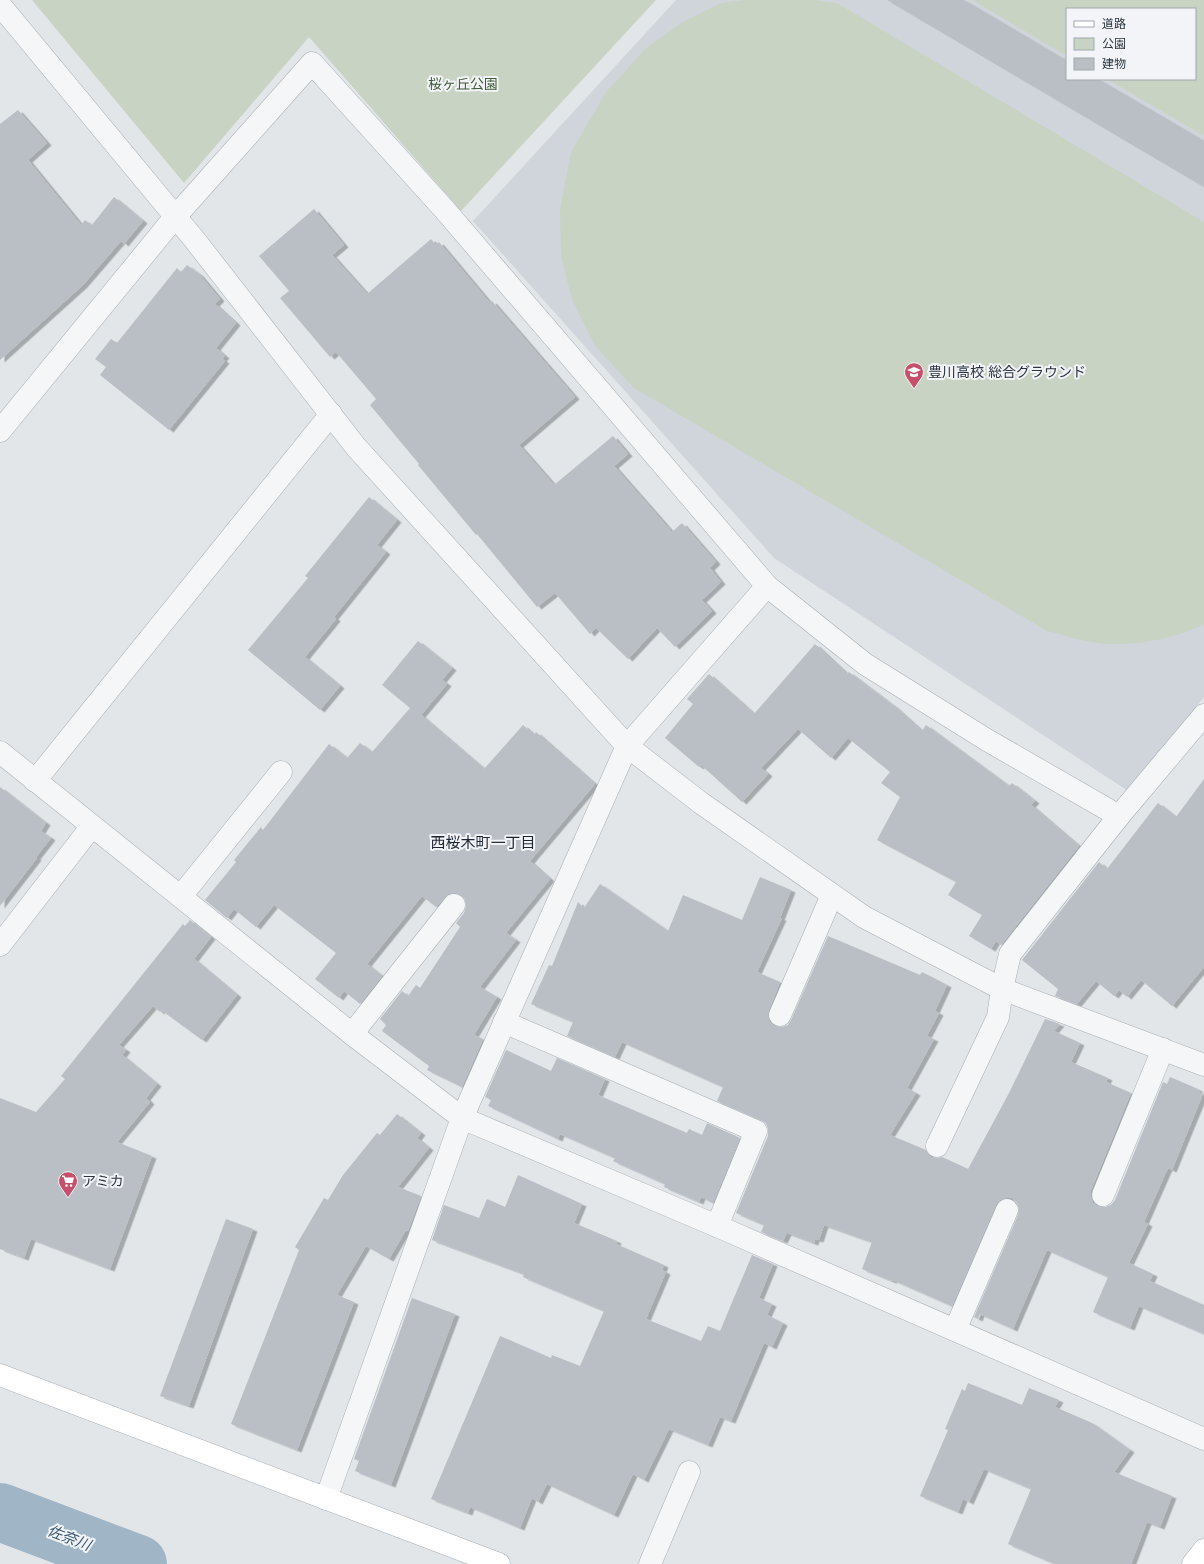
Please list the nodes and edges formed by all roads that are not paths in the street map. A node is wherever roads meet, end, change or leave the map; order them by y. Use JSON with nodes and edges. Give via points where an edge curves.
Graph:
{"nodes":[{"id":1,"x":0,"y":5,"type":"edge"},
{"id":2,"x":174,"y":217,"type":"junction"},
{"id":3,"x":331,"y":414,"type":"junction"},
{"id":4,"x":2,"y":424,"type":"edge"},
{"id":5,"x":767,"y":586,"type":"junction"},
{"id":6,"x":1204,"y":715,"type":"edge"},
{"id":7,"x":627,"y":746,"type":"junction"},
{"id":8,"x":0,"y":752,"type":"edge"},
{"id":9,"x":282,"y":772,"type":"dead end"},
{"id":10,"x":35,"y":781,"type":"junction"},
{"id":11,"x":1119,"y":816,"type":"junction"},
{"id":12,"x":92,"y":826,"type":"junction"},
{"id":13,"x":832,"y":895,"type":"junction"},
{"id":14,"x":181,"y":896,"type":"junction"},
{"id":15,"x":454,"y":905,"type":"dead end"},
{"id":16,"x":0,"y":946,"type":"edge"},
{"id":17,"x":1002,"y":989,"type":"junction"},
{"id":18,"x":780,"y":1015,"type":"dead end"},
{"id":19,"x":504,"y":1022,"type":"junction"},
{"id":20,"x":352,"y":1034,"type":"junction"},
{"id":21,"x":1163,"y":1049,"type":"junction"},
{"id":22,"x":1204,"y":1065,"type":"edge"},
{"id":23,"x":462,"y":1118,"type":"junction"},
{"id":24,"x":937,"y":1146,"type":"dead end"},
{"id":25,"x":1103,"y":1194,"type":"dead end"},
{"id":26,"x":1007,"y":1210,"type":"dead end"},
{"id":27,"x":717,"y":1226,"type":"junction"},
{"id":28,"x":955,"y":1330,"type":"junction"},
{"id":29,"x":0,"y":1375,"type":"edge"},
{"id":30,"x":1204,"y":1439,"type":"edge"},
{"id":31,"x":689,"y":1472,"type":"dead end"},
{"id":32,"x":326,"y":1499,"type":"junction"},
{"id":33,"x":1204,"y":1550,"type":"edge"},
{"id":34,"x":499,"y":1564,"type":"edge"},
{"id":35,"x":650,"y":1564,"type":"edge"},
{"id":36,"x":1193,"y":1564,"type":"edge"}],
"edges":[{"from":1,"to":2,"type":"street"},
{"from":2,"to":3,"type":"street"},
{"from":2,"to":4,"type":"street"},
{"from":2,"to":5,"type":"street","via":[[312,63],[444,209]]},
{"from":3,"to":7,"type":"street","via":[[356,447]]},
{"from":3,"to":10,"type":"street"},
{"from":5,"to":7,"type":"street"},
{"from":5,"to":11,"type":"street","via":[[865,664],[987,740]]},
{"from":6,"to":11,"type":"street"},
{"from":7,"to":13,"type":"street","via":[[701,803]]},
{"from":7,"to":19,"type":"street"},
{"from":8,"to":10,"type":"street"},
{"from":9,"to":14,"type":"street"},
{"from":10,"to":12,"type":"street"},
{"from":11,"to":17,"type":"street","via":[[1010,954]]},
{"from":12,"to":14,"type":"street"},
{"from":12,"to":16,"type":"street"},
{"from":13,"to":17,"type":"street","via":[[864,917]]},
{"from":13,"to":18,"type":"street"},
{"from":14,"to":20,"type":"street"},
{"from":15,"to":20,"type":"street"},
{"from":17,"to":21,"type":"street"},
{"from":17,"to":24,"type":"street","via":[[998,1017]]},
{"from":19,"to":23,"type":"street"},
{"from":19,"to":27,"type":"street","via":[[756,1131]]},
{"from":20,"to":23,"type":"street"},
{"from":21,"to":22,"type":"street"},
{"from":21,"to":25,"type":"street"},
{"from":23,"to":27,"type":"street"},
{"from":23,"to":32,"type":"street"},
{"from":26,"to":28,"type":"street"},
{"from":27,"to":28,"type":"street"},
{"from":28,"to":30,"type":"street"},
{"from":29,"to":32,"type":"street"},
{"from":31,"to":35,"type":"street"},
{"from":32,"to":34,"type":"street"},
{"from":33,"to":36,"type":"street"}]}
